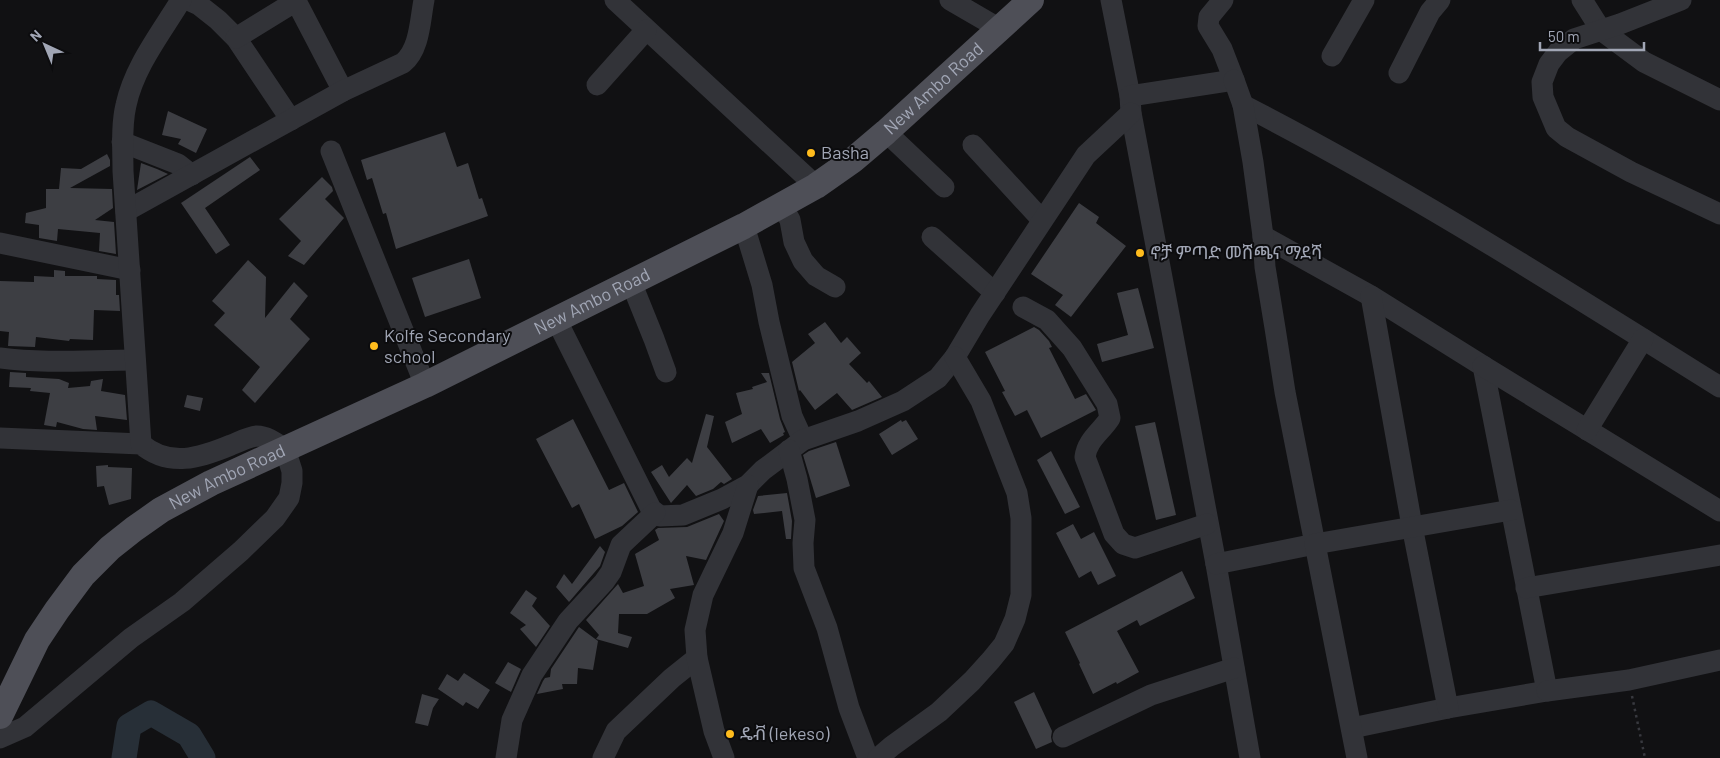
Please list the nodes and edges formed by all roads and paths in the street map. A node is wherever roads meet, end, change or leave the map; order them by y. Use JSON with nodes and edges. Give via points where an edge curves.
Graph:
{"nodes":[{"id":1,"x":181,"y":0,"type":"edge"},
{"id":2,"x":188,"y":0,"type":"edge"},
{"id":3,"x":296,"y":0,"type":"edge"},
{"id":4,"x":424,"y":0,"type":"edge"},
{"id":5,"x":615,"y":0,"type":"edge"},
{"id":6,"x":950,"y":0,"type":"edge"},
{"id":7,"x":1031,"y":0,"type":"edge"},
{"id":8,"x":1111,"y":0,"type":"edge"},
{"id":9,"x":1223,"y":0,"type":"edge"},
{"id":10,"x":1364,"y":0,"type":"edge"},
{"id":11,"x":1440,"y":0,"type":"edge"},
{"id":12,"x":1582,"y":0,"type":"edge"},
{"id":13,"x":1681,"y":0,"type":"edge"},
{"id":14,"x":1647,"y":6,"type":"edge"},
{"id":15,"x":1000,"y":29,"type":"junction"},
{"id":16,"x":646,"y":30,"type":"junction"},
{"id":17,"x":1601,"y":30,"type":"junction"},
{"id":18,"x":236,"y":38,"type":"junction"},
{"id":19,"x":1332,"y":56,"type":"dead end"},
{"id":20,"x":1399,"y":73,"type":"dead end"},
{"id":21,"x":1234,"y":80,"type":"junction"},
{"id":22,"x":598,"y":85,"type":"dead end"},
{"id":23,"x":343,"y":90,"type":"junction"},
{"id":24,"x":1720,"y":100,"type":"edge"},
{"id":25,"x":1131,"y":104,"type":"junction"},
{"id":26,"x":1242,"y":104,"type":"junction"},
{"id":27,"x":292,"y":120,"type":"junction"},
{"id":28,"x":886,"y":132,"type":"junction"},
{"id":29,"x":122,"y":142,"type":"junction"},
{"id":30,"x":973,"y":145,"type":"dead end"},
{"id":31,"x":331,"y":151,"type":"dead end"},
{"id":32,"x":192,"y":175,"type":"junction"},
{"id":33,"x":816,"y":186,"type":"junction"},
{"id":34,"x":944,"y":188,"type":"dead end"},
{"id":35,"x":782,"y":206,"type":"junction"},
{"id":36,"x":126,"y":211,"type":"junction"},
{"id":37,"x":1720,"y":214,"type":"edge"},
{"id":38,"x":1042,"y":220,"type":"junction"},
{"id":39,"x":744,"y":226,"type":"junction"},
{"id":40,"x":932,"y":236,"type":"dead end"},
{"id":41,"x":1263,"y":236,"type":"junction"},
{"id":42,"x":0,"y":243,"type":"edge"},
{"id":43,"x":130,"y":270,"type":"junction"},
{"id":44,"x":631,"y":282,"type":"junction"},
{"id":45,"x":835,"y":287,"type":"dead end"},
{"id":46,"x":995,"y":293,"type":"junction"},
{"id":47,"x":1371,"y":296,"type":"junction"},
{"id":48,"x":1023,"y":307,"type":"dead end"},
{"id":49,"x":556,"y":319,"type":"junction"},
{"id":50,"x":1643,"y":339,"type":"junction"},
{"id":51,"x":955,"y":357,"type":"junction"},
{"id":52,"x":0,"y":358,"type":"edge"},
{"id":53,"x":135,"y":360,"type":"junction"},
{"id":54,"x":1483,"y":366,"type":"junction"},
{"id":55,"x":666,"y":372,"type":"dead end"},
{"id":56,"x":425,"y":385,"type":"junction"},
{"id":57,"x":1720,"y":386,"type":"edge"},
{"id":58,"x":1587,"y":430,"type":"junction"},
{"id":59,"x":0,"y":438,"type":"edge"},
{"id":60,"x":140,"y":444,"type":"junction"},
{"id":61,"x":796,"y":445,"type":"junction"},
{"id":62,"x":285,"y":449,"type":"junction"},
{"id":63,"x":748,"y":485,"type":"junction"},
{"id":64,"x":1511,"y":510,"type":"junction"},
{"id":65,"x":1720,"y":511,"type":"edge"},
{"id":66,"x":655,"y":513,"type":"junction"},
{"id":67,"x":1208,"y":524,"type":"junction"},
{"id":68,"x":1412,"y":526,"type":"junction"},
{"id":69,"x":1315,"y":544,"type":"junction"},
{"id":70,"x":1720,"y":555,"type":"edge"},
{"id":71,"x":1216,"y":564,"type":"junction"},
{"id":72,"x":1526,"y":588,"type":"junction"},
{"id":73,"x":697,"y":658,"type":"junction"},
{"id":74,"x":1720,"y":660,"type":"edge"},
{"id":75,"x":1234,"y":668,"type":"junction"},
{"id":76,"x":1629,"y":680,"type":"junction"},
{"id":77,"x":1547,"y":691,"type":"junction"},
{"id":78,"x":1448,"y":708,"type":"junction"},
{"id":79,"x":0,"y":716,"type":"edge"},
{"id":80,"x":1352,"y":728,"type":"junction"},
{"id":81,"x":1063,"y":737,"type":"dead end"},
{"id":82,"x":0,"y":738,"type":"edge"},
{"id":83,"x":506,"y":758,"type":"edge"},
{"id":84,"x":603,"y":758,"type":"edge"},
{"id":85,"x":724,"y":758,"type":"edge"},
{"id":86,"x":868,"y":758,"type":"edge"},
{"id":87,"x":878,"y":758,"type":"edge"},
{"id":88,"x":1250,"y":758,"type":"edge"},
{"id":89,"x":1357,"y":758,"type":"edge"},
{"id":90,"x":1645,"y":758,"type":"edge"}],
"edges":[{"from":1,"to":29,"type":"street","via":[[132,84],[125,106]]},
{"from":2,"to":18,"type":"street","via":[[218,20]]},
{"from":3,"to":18,"type":"street"},
{"from":3,"to":23,"type":"street"},
{"from":4,"to":23,"type":"street","via":[[410,58],[393,69]]},
{"from":5,"to":16,"type":"street"},
{"from":6,"to":15,"type":"street"},
{"from":7,"to":15,"type":"main road","name":"New Ambo Road"},
{"from":8,"to":25,"type":"street"},
{"from":9,"to":21,"type":"street","via":[[1209,17],[1208,26],[1222,49]]},
{"from":10,"to":19,"type":"street"},
{"from":11,"to":20,"type":"street","via":[[1430,12]]},
{"from":12,"to":17,"type":"street"},
{"from":13,"to":14,"type":"street"},
{"from":14,"to":17,"type":"street","via":[[1620,24]]},
{"from":15,"to":28,"type":"main road","name":"New Ambo Road"},
{"from":16,"to":22,"type":"street"},
{"from":16,"to":33,"type":"street"},
{"from":17,"to":24,"type":"street","via":[[1644,62]]},
{"from":17,"to":37,"type":"street","via":[[1574,39],[1549,64],[1542,82],[1543,97],[1556,128],[1567,138],[1631,172]]},
{"from":18,"to":27,"type":"street"},
{"from":21,"to":25,"type":"street"},
{"from":21,"to":26,"type":"street"},
{"from":23,"to":27,"type":"street"},
{"from":25,"to":38,"type":"street","via":[[1086,155]]},
{"from":25,"to":67,"type":"street"},
{"from":26,"to":41,"type":"street"},
{"from":26,"to":50,"type":"street","via":[[1444,216]]},
{"from":27,"to":32,"type":"street"},
{"from":28,"to":33,"type":"main road","name":"New Ambo Road"},
{"from":28,"to":34,"type":"street"},
{"from":29,"to":32,"type":"street","via":[[178,164]]},
{"from":29,"to":36,"type":"street"},
{"from":30,"to":38,"type":"street"},
{"from":31,"to":56,"type":"street"},
{"from":32,"to":36,"type":"street"},
{"from":33,"to":35,"type":"main road","name":"New Ambo Road"},
{"from":35,"to":39,"type":"main road","name":"New Ambo Road"},
{"from":35,"to":45,"type":"street","via":[[803,261],[816,276]]},
{"from":36,"to":43,"type":"street"},
{"from":38,"to":46,"type":"street"},
{"from":39,"to":44,"type":"main road","name":"New Ambo Road"},
{"from":39,"to":61,"type":"street","via":[[762,285]]},
{"from":40,"to":46,"type":"street"},
{"from":41,"to":47,"type":"street"},
{"from":41,"to":69,"type":"street","via":[[1285,392]]},
{"from":42,"to":43,"type":"street"},
{"from":43,"to":53,"type":"street"},
{"from":44,"to":49,"type":"main road","name":"New Ambo Road"},
{"from":44,"to":55,"type":"street"},
{"from":46,"to":51,"type":"street"},
{"from":47,"to":54,"type":"street"},
{"from":47,"to":68,"type":"street"},
{"from":48,"to":67,"type":"street","via":[[1047,320],[1072,348],[1107,404],[1110,418],[1090,441],[1085,457],[1114,534],[1123,544],[1135,548]]},
{"from":49,"to":56,"type":"main road","name":"New Ambo Road"},
{"from":49,"to":66,"type":"street"},
{"from":50,"to":57,"type":"street"},
{"from":50,"to":58,"type":"street"},
{"from":51,"to":61,"type":"street","via":[[938,378],[903,401]]},
{"from":51,"to":87,"type":"street","via":[[981,401],[1017,493],[1021,518],[1021,595],[1004,644],[991,660],[939,712]]},
{"from":52,"to":53,"type":"street"},
{"from":53,"to":60,"type":"street"},
{"from":54,"to":58,"type":"street"},
{"from":54,"to":64,"type":"street"},
{"from":56,"to":62,"type":"main road","name":"New Ambo Road"},
{"from":58,"to":65,"type":"street"},
{"from":59,"to":60,"type":"street"},
{"from":60,"to":62,"type":"street","via":[[167,458],[208,454],[256,436]]},
{"from":61,"to":63,"type":"street"},
{"from":61,"to":86,"type":"street","via":[[797,479],[805,520],[804,568],[827,628],[849,708]]},
{"from":62,"to":79,"type":"main road","name":"New Ambo Road","via":[[162,510],[110,548],[83,575],[37,640]]},
{"from":62,"to":82,"type":"street","via":[[292,483],[288,498],[274,518],[182,602],[131,638],[25,727]]},
{"from":63,"to":66,"type":"street","via":[[683,515],[660,516]]},
{"from":63,"to":73,"type":"street","via":[[733,532],[703,595],[695,630]]},
{"from":64,"to":68,"type":"street"},
{"from":64,"to":72,"type":"street"},
{"from":66,"to":83,"type":"street","via":[[621,545],[604,582],[568,621],[532,674],[512,720]]},
{"from":67,"to":71,"type":"street"},
{"from":68,"to":69,"type":"street"},
{"from":68,"to":78,"type":"street"},
{"from":69,"to":71,"type":"street"},
{"from":69,"to":80,"type":"street"},
{"from":70,"to":72,"type":"street"},
{"from":71,"to":75,"type":"street"},
{"from":72,"to":77,"type":"street"},
{"from":73,"to":84,"type":"street","via":[[616,731]]},
{"from":73,"to":85,"type":"street","via":[[714,731]]},
{"from":74,"to":76,"type":"street"},
{"from":75,"to":81,"type":"street","via":[[1151,695]]},
{"from":75,"to":88,"type":"street"},
{"from":76,"to":77,"type":"street"},
{"from":76,"to":90,"type":"path"},
{"from":77,"to":78,"type":"street"},
{"from":78,"to":80,"type":"street"},
{"from":80,"to":89,"type":"street"}]}
